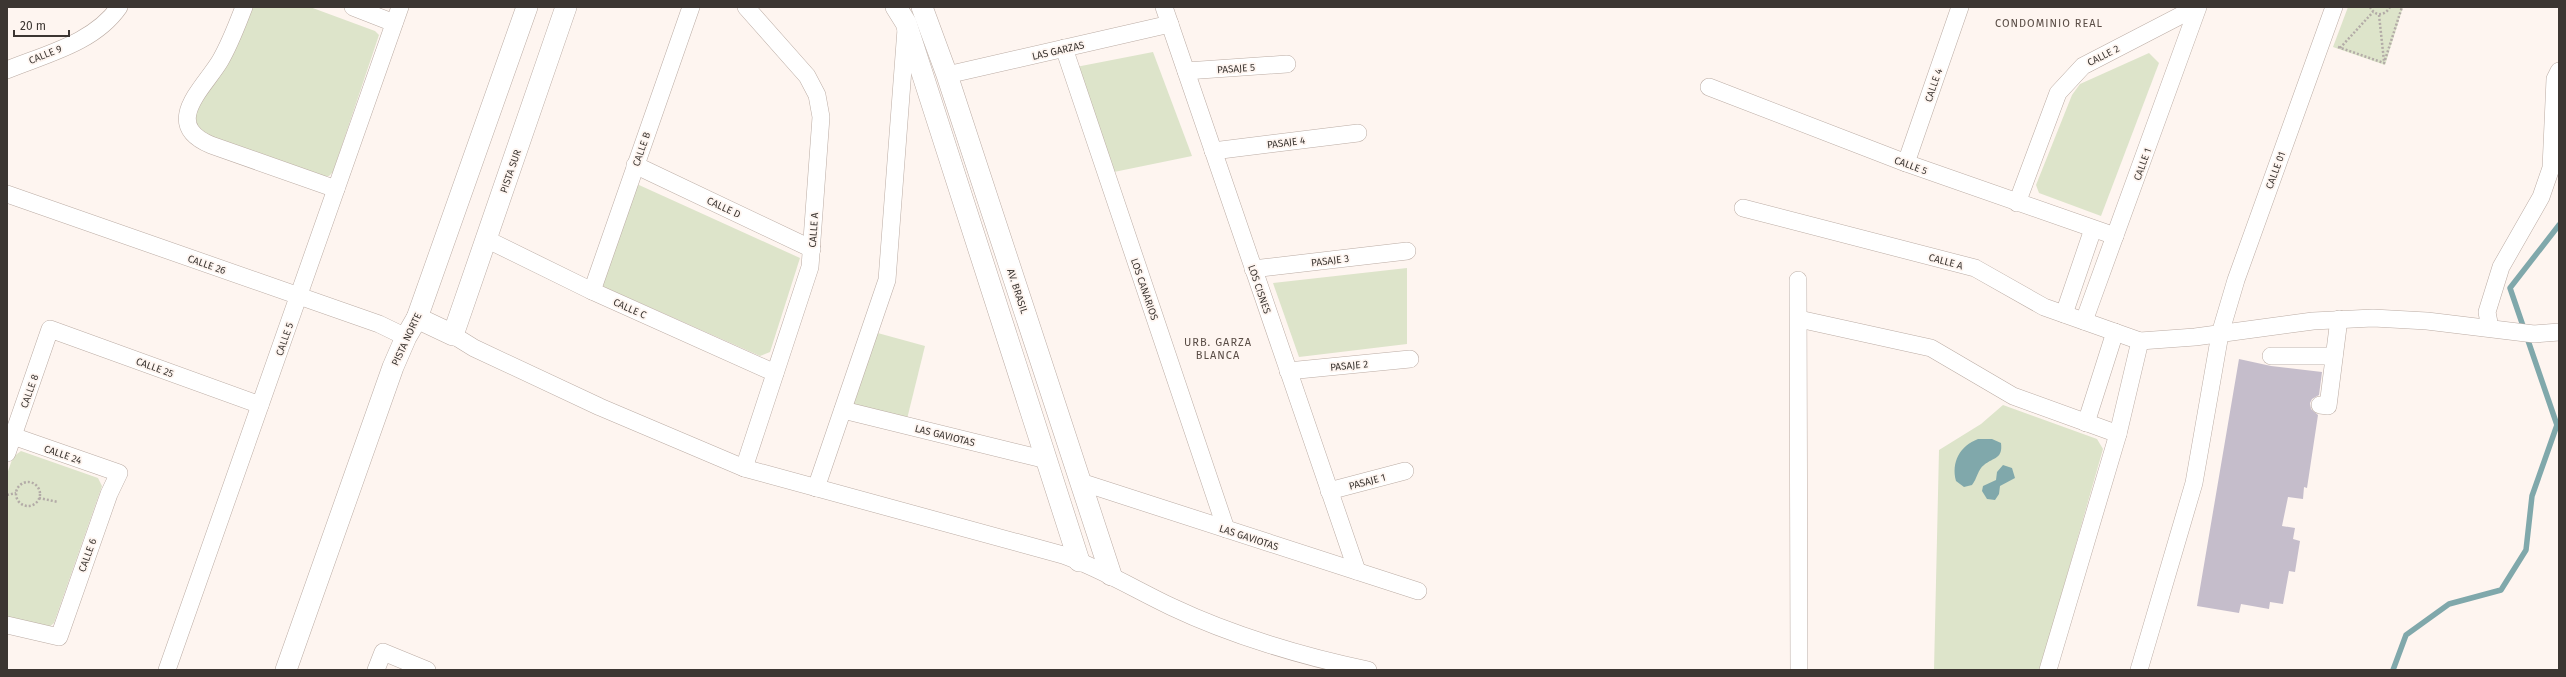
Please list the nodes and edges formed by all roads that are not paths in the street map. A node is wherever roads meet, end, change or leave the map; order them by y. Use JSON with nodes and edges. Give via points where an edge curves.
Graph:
{"nodes":[{"id":1,"x":119,"y":7,"type":"edge"},
{"id":2,"x":244,"y":7,"type":"edge"},
{"id":3,"x":353,"y":7,"type":"edge"},
{"id":4,"x":527,"y":7,"type":"edge"},
{"id":5,"x":566,"y":7,"type":"edge"},
{"id":6,"x":691,"y":7,"type":"edge"},
{"id":7,"x":746,"y":7,"type":"edge"},
{"id":8,"x":922,"y":7,"type":"edge"},
{"id":9,"x":1164,"y":7,"type":"edge"},
{"id":10,"x":1960,"y":7,"type":"edge"},
{"id":11,"x":2198,"y":7,"type":"edge"},
{"id":12,"x":2334,"y":7,"type":"edge"},
{"id":13,"x":397,"y":15,"type":"edge"},
{"id":14,"x":901,"y":15,"type":"edge"},
{"id":15,"x":1170,"y":24,"type":"junction"},
{"id":16,"x":1064,"y":48,"type":"junction"},
{"id":17,"x":1287,"y":64,"type":"dead end"},
{"id":18,"x":7,"y":70,"type":"edge"},
{"id":19,"x":2559,"y":70,"type":"edge"},
{"id":20,"x":1186,"y":71,"type":"junction"},
{"id":21,"x":947,"y":75,"type":"junction"},
{"id":22,"x":1709,"y":87,"type":"dead end"},
{"id":23,"x":1358,"y":133,"type":"dead end"},
{"id":24,"x":1213,"y":151,"type":"junction"},
{"id":25,"x":1906,"y":163,"type":"junction"},
{"id":26,"x":635,"y":165,"type":"junction"},
{"id":27,"x":336,"y":189,"type":"junction"},
{"id":28,"x":7,"y":194,"type":"edge"},
{"id":29,"x":2017,"y":203,"type":"junction"},
{"id":30,"x":1743,"y":208,"type":"dead end"},
{"id":31,"x":2093,"y":229,"type":"junction"},
{"id":32,"x":2115,"y":236,"type":"junction"},
{"id":33,"x":486,"y":240,"type":"junction"},
{"id":34,"x":812,"y":249,"type":"junction"},
{"id":35,"x":1407,"y":251,"type":"dead end"},
{"id":36,"x":1253,"y":269,"type":"junction"},
{"id":37,"x":1798,"y":280,"type":"dead end"},
{"id":38,"x":592,"y":291,"type":"junction"},
{"id":39,"x":299,"y":296,"type":"junction"},
{"id":40,"x":2064,"y":314,"type":"junction"},
{"id":41,"x":417,"y":318,"type":"junction"},
{"id":42,"x":1798,"y":319,"type":"junction"},
{"id":43,"x":2339,"y":319,"type":"junction"},
{"id":44,"x":2084,"y":321,"type":"junction"},
{"id":45,"x":50,"y":329,"type":"joint"},
{"id":46,"x":2498,"y":329,"type":"junction"},
{"id":47,"x":2115,"y":332,"type":"junction"},
{"id":48,"x":2559,"y":332,"type":"edge"},
{"id":49,"x":2220,"y":334,"type":"junction"},
{"id":50,"x":453,"y":335,"type":"junction"},
{"id":51,"x":406,"y":337,"type":"junction"},
{"id":52,"x":2140,"y":341,"type":"junction"},
{"id":53,"x":2271,"y":356,"type":"dead end"},
{"id":54,"x":2334,"y":356,"type":"junction"},
{"id":55,"x":1410,"y":359,"type":"dead end"},
{"id":56,"x":1288,"y":371,"type":"junction"},
{"id":57,"x":774,"y":373,"type":"junction"},
{"id":58,"x":260,"y":405,"type":"junction"},
{"id":59,"x":2320,"y":405,"type":"dead end"},
{"id":60,"x":843,"y":410,"type":"junction"},
{"id":61,"x":2086,"y":423,"type":"junction"},
{"id":62,"x":2118,"y":434,"type":"junction"},
{"id":63,"x":10,"y":435,"type":"edge"},
{"id":64,"x":7,"y":453,"type":"edge"},
{"id":65,"x":1047,"y":460,"type":"junction"},
{"id":66,"x":744,"y":468,"type":"junction"},
{"id":67,"x":1405,"y":471,"type":"dead end"},
{"id":68,"x":119,"y":474,"type":"joint"},
{"id":69,"x":1081,"y":482,"type":"junction"},
{"id":70,"x":816,"y":488,"type":"junction"},
{"id":71,"x":1329,"y":491,"type":"junction"},
{"id":72,"x":1226,"y":529,"type":"junction"},
{"id":73,"x":1080,"y":561,"type":"junction"},
{"id":74,"x":1357,"y":571,"type":"junction"},
{"id":75,"x":1112,"y":575,"type":"junction"},
{"id":76,"x":1418,"y":591,"type":"dead end"},
{"id":77,"x":7,"y":625,"type":"edge"},
{"id":78,"x":167,"y":670,"type":"edge"},
{"id":79,"x":286,"y":670,"type":"edge"},
{"id":80,"x":376,"y":670,"type":"edge"},
{"id":81,"x":427,"y":670,"type":"edge"},
{"id":82,"x":1368,"y":670,"type":"edge"},
{"id":83,"x":1799,"y":670,"type":"edge"},
{"id":84,"x":2048,"y":670,"type":"edge"},
{"id":85,"x":2139,"y":670,"type":"edge"}],
"edges":[{"from":1,"to":18,"type":"street","name":"CALLE 9","via":[[96,31],[80,41]]},
{"from":2,"to":27,"type":"street","via":[[229,44],[189,106],[187,118],[190,130],[199,140],[211,145]]},
{"from":3,"to":13,"type":"street"},
{"from":4,"to":41,"type":"street","name":"PISTA NORTE"},
{"from":5,"to":33,"type":"street","name":"PISTA SUR"},
{"from":6,"to":26,"type":"street","name":"CALLE B"},
{"from":7,"to":34,"type":"street","name":"CALLE A","via":[[807,76],[817,95],[821,117]]},
{"from":8,"to":21,"type":"street","name":"AV. BRASIL"},
{"from":9,"to":15,"type":"street","name":"LOS CISNES"},
{"from":10,"to":25,"type":"street","name":"CALLE 4"},
{"from":11,"to":29,"type":"street","name":"CALLE 2","via":[[2083,66],[2058,94]]},
{"from":11,"to":32,"type":"street","name":"CALLE 1"},
{"from":12,"to":49,"type":"street","name":"CALLE 01","via":[[2236,280]]},
{"from":13,"to":27,"type":"street","name":"CALLE 5"},
{"from":14,"to":60,"type":"street","via":[[887,280]]},
{"from":14,"to":65,"type":"street"},
{"from":15,"to":16,"type":"street","name":"LAS GARZAS"},
{"from":15,"to":20,"type":"street","name":"LOS CISNES"},
{"from":16,"to":21,"type":"street","name":"LAS GARZAS"},
{"from":16,"to":72,"type":"street","name":"LOS CANARIOS"},
{"from":17,"to":20,"type":"street","name":"PASAJE 5"},
{"from":19,"to":46,"type":"street","via":[[2555,79],[2551,168],[2542,197],[2501,267],[2491,293],[2487,312]]},
{"from":20,"to":24,"type":"street","name":"LOS CISNES"},
{"from":21,"to":69,"type":"street","name":"AV. BRASIL"},
{"from":22,"to":25,"type":"street","name":"CALLE 5"},
{"from":23,"to":24,"type":"street","name":"PASAJE 4"},
{"from":24,"to":36,"type":"street","name":"LOS CISNES"},
{"from":25,"to":29,"type":"street","name":"CALLE 5"},
{"from":26,"to":34,"type":"street","name":"CALLE D"},
{"from":26,"to":38,"type":"street","name":"CALLE B"},
{"from":27,"to":39,"type":"street","name":"CALLE 5"},
{"from":28,"to":39,"type":"street","name":"CALLE 26"},
{"from":29,"to":31,"type":"street","name":"CALLE 5"},
{"from":30,"to":40,"type":"street","name":"CALLE A","via":[[1975,268],[2044,307]]},
{"from":31,"to":32,"type":"street","name":"CALLE 5"},
{"from":31,"to":40,"type":"street"},
{"from":32,"to":44,"type":"street","name":"CALLE 1"},
{"from":33,"to":38,"type":"street","name":"CALLE C"},
{"from":33,"to":50,"type":"street","name":"PISTA SUR"},
{"from":34,"to":57,"type":"street","name":"CALLE A","via":[[810,267]]},
{"from":35,"to":36,"type":"street","name":"PASAJE 3"},
{"from":36,"to":56,"type":"street","name":"LOS CISNES"},
{"from":37,"to":42,"type":"street"},
{"from":38,"to":57,"type":"street","name":"CALLE C"},
{"from":39,"to":51,"type":"street","name":"CALLE 26","via":[[379,324]]},
{"from":39,"to":58,"type":"street","name":"CALLE 5"},
{"from":40,"to":44,"type":"street","name":"CALLE A"},
{"from":41,"to":50,"type":"street"},
{"from":41,"to":51,"type":"street","name":"PISTA NORTE"},
{"from":42,"to":61,"type":"street","via":[[1931,348],[2013,396]]},
{"from":42,"to":83,"type":"street"},
{"from":43,"to":46,"type":"street","via":[[2419,321]]},
{"from":43,"to":49,"type":"street","via":[[2266,326]]},
{"from":43,"to":54,"type":"street"},
{"from":44,"to":47,"type":"street","name":"CALLE A"},
{"from":45,"to":58,"type":"street","name":"CALLE 25"},
{"from":45,"to":63,"type":"street","name":"CALLE 8"},
{"from":46,"to":48,"type":"street","via":[[2534,334]]},
{"from":47,"to":52,"type":"street","name":"CALLE A"},
{"from":47,"to":61,"type":"street"},
{"from":49,"to":52,"type":"street"},
{"from":49,"to":85,"type":"street","name":"CALLE 01","via":[[2194,483]]},
{"from":50,"to":66,"type":"street","via":[[474,348],[600,407]]},
{"from":51,"to":79,"type":"street","name":"PISTA NORTE","via":[[393,367]]},
{"from":52,"to":62,"type":"street"},
{"from":53,"to":54,"type":"street"},
{"from":54,"to":59,"type":"street","via":[[2328,406]]},
{"from":55,"to":56,"type":"street","name":"PASAJE 2"},
{"from":56,"to":71,"type":"street","name":"LOS CISNES"},
{"from":57,"to":66,"type":"street","name":"CALLE A"},
{"from":58,"to":78,"type":"street","name":"CALLE 5"},
{"from":60,"to":65,"type":"street","name":"LAS GAVIOTAS"},
{"from":60,"to":70,"type":"street"},
{"from":61,"to":62,"type":"street"},
{"from":62,"to":84,"type":"street"},
{"from":63,"to":64,"type":"street","name":"CALLE 8"},
{"from":63,"to":68,"type":"street","name":"CALLE 24"},
{"from":65,"to":73,"type":"street"},
{"from":66,"to":70,"type":"street"},
{"from":67,"to":71,"type":"street","name":"PASAJE 1"},
{"from":68,"to":77,"type":"street","name":"CALLE 6","via":[[109,494],[59,637]]},
{"from":69,"to":72,"type":"street","name":"LAS GAVIOTAS"},
{"from":69,"to":75,"type":"street","name":"AV. BRASIL"},
{"from":70,"to":73,"type":"street","via":[[972,529]]},
{"from":71,"to":74,"type":"street","name":"LOS CISNES"},
{"from":72,"to":74,"type":"street","name":"LAS GAVIOTAS"},
{"from":73,"to":75,"type":"street"},
{"from":74,"to":76,"type":"street","name":"LAS GAVIOTAS"},
{"from":75,"to":82,"type":"street","via":[[1173,607],[1236,633]]},
{"from":80,"to":81,"type":"street","via":[[383,652]]}]}
